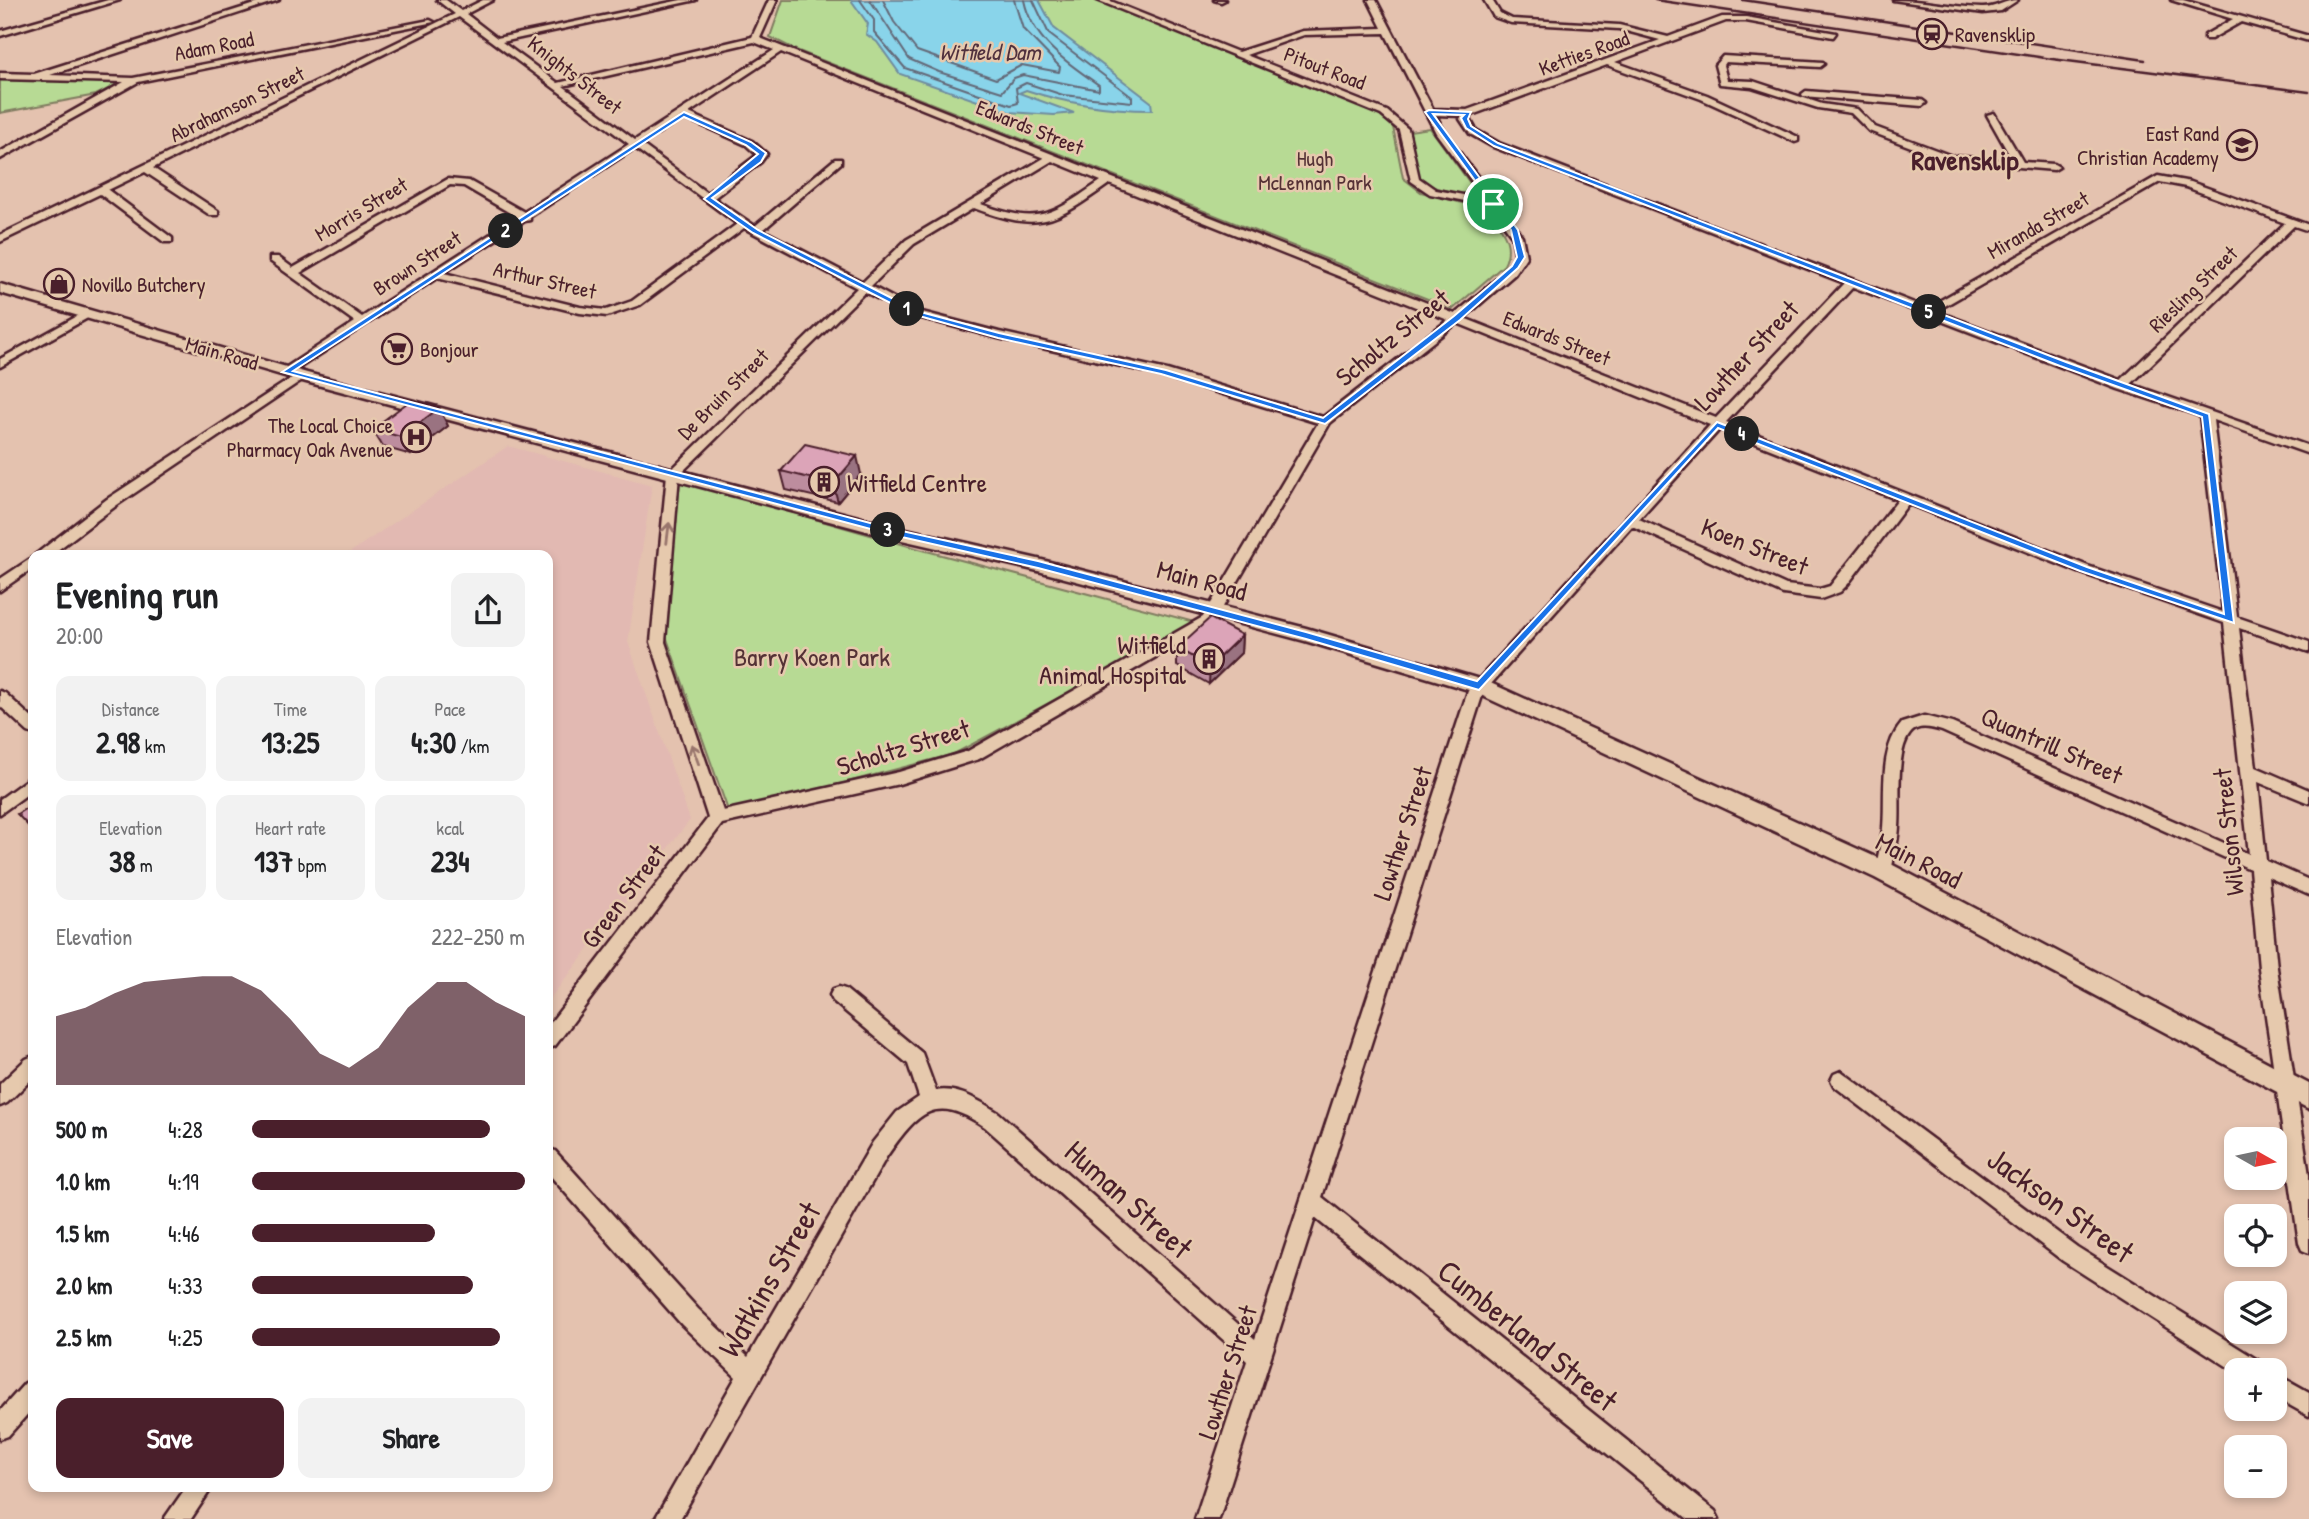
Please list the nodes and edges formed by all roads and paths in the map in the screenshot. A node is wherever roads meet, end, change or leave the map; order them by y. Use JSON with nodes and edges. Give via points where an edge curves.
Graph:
{"nodes":[{"id":1,"x":116,"y":0,"type":"edge"},
{"id":2,"x":275,"y":0,"type":"edge"},
{"id":3,"x":441,"y":0,"type":"edge"},
{"id":4,"x":489,"y":0,"type":"edge"},
{"id":5,"x":692,"y":0,"type":"edge"},
{"id":6,"x":772,"y":0,"type":"edge"},
{"id":7,"x":1101,"y":0,"type":"edge"},
{"id":8,"x":1372,"y":0,"type":"edge"},
{"id":9,"x":1488,"y":0,"type":"edge"},
{"id":10,"x":1897,"y":0,"type":"edge"},
{"id":11,"x":2014,"y":0,"type":"edge"},
{"id":12,"x":2175,"y":0,"type":"edge"},
{"id":13,"x":456,"y":16,"type":"junction"},
{"id":14,"x":2240,"y":19,"type":"junction"},
{"id":15,"x":1388,"y":30,"type":"junction"},
{"id":16,"x":0,"y":34,"type":"edge"},
{"id":17,"x":1833,"y":34,"type":"dead end"},
{"id":18,"x":2208,"y":37,"type":"dead end"},
{"id":19,"x":755,"y":39,"type":"junction"},
{"id":20,"x":2309,"y":39,"type":"edge"},
{"id":21,"x":498,"y":40,"type":"junction"},
{"id":22,"x":1669,"y":40,"type":"junction"},
{"id":23,"x":779,"y":50,"type":"junction"},
{"id":24,"x":1237,"y":55,"type":"junction"},
{"id":25,"x":1610,"y":63,"type":"junction"},
{"id":26,"x":1820,"y":64,"type":"dead end"},
{"id":27,"x":0,"y":76,"type":"edge"},
{"id":28,"x":35,"y":77,"type":"junction"},
{"id":29,"x":135,"y":80,"type":"junction"},
{"id":30,"x":554,"y":86,"type":"junction"},
{"id":31,"x":1678,"y":87,"type":"junction"},
{"id":32,"x":1717,"y":87,"type":"junction"},
{"id":33,"x":1779,"y":93,"type":"junction"},
{"id":34,"x":1922,"y":103,"type":"dead end"},
{"id":35,"x":1429,"y":112,"type":"junction"},
{"id":36,"x":1468,"y":113,"type":"junction"},
{"id":37,"x":684,"y":114,"type":"junction"},
{"id":38,"x":1991,"y":115,"type":"dead end"},
{"id":39,"x":1795,"y":139,"type":"dead end"},
{"id":40,"x":635,"y":146,"type":"junction"},
{"id":41,"x":0,"y":156,"type":"edge"},
{"id":42,"x":1052,"y":157,"type":"junction"},
{"id":43,"x":838,"y":161,"type":"dead end"},
{"id":44,"x":2020,"y":165,"type":"junction"},
{"id":45,"x":2054,"y":167,"type":"dead end"},
{"id":46,"x":146,"y":168,"type":"junction"},
{"id":47,"x":1110,"y":179,"type":"junction"},
{"id":48,"x":101,"y":190,"type":"junction"},
{"id":49,"x":707,"y":198,"type":"junction"},
{"id":50,"x":972,"y":204,"type":"junction"},
{"id":51,"x":1493,"y":204,"type":"junction"},
{"id":52,"x":215,"y":213,"type":"dead end"},
{"id":53,"x":526,"y":218,"type":"junction"},
{"id":54,"x":2292,"y":222,"type":"junction"},
{"id":55,"x":743,"y":224,"type":"junction"},
{"id":56,"x":2309,"y":228,"type":"edge"},
{"id":57,"x":755,"y":232,"type":"junction"},
{"id":58,"x":0,"y":239,"type":"edge"},
{"id":59,"x":168,"y":240,"type":"dead end"},
{"id":60,"x":274,"y":259,"type":"dead end"},
{"id":61,"x":294,"y":272,"type":"junction"},
{"id":62,"x":438,"y":275,"type":"junction"},
{"id":63,"x":1851,"y":282,"type":"junction"},
{"id":64,"x":865,"y":286,"type":"junction"},
{"id":65,"x":0,"y":288,"type":"edge"},
{"id":66,"x":1927,"y":312,"type":"junction"},
{"id":67,"x":87,"y":315,"type":"junction"},
{"id":68,"x":1457,"y":318,"type":"junction"},
{"id":69,"x":363,"y":323,"type":"junction"},
{"id":70,"x":0,"y":364,"type":"edge"},
{"id":71,"x":294,"y":374,"type":"junction"},
{"id":72,"x":2122,"y":386,"type":"junction"},
{"id":73,"x":2206,"y":416,"type":"junction"},
{"id":74,"x":1325,"y":421,"type":"junction"},
{"id":75,"x":1717,"y":424,"type":"junction"},
{"id":76,"x":2309,"y":450,"type":"edge"},
{"id":77,"x":673,"y":474,"type":"junction"},
{"id":78,"x":1905,"y":499,"type":"junction"},
{"id":79,"x":1630,"y":520,"type":"junction"},
{"id":80,"x":49,"y":550,"type":"edge"},
{"id":81,"x":28,"y":565,"type":"edge"},
{"id":82,"x":0,"y":586,"type":"edge"},
{"id":83,"x":1211,"y":616,"type":"junction"},
{"id":84,"x":2230,"y":620,"type":"junction"},
{"id":85,"x":2309,"y":647,"type":"edge"},
{"id":86,"x":1483,"y":690,"type":"junction"},
{"id":87,"x":0,"y":697,"type":"edge"},
{"id":88,"x":28,"y":723,"type":"edge"},
{"id":89,"x":2249,"y":771,"type":"junction"},
{"id":90,"x":28,"y":785,"type":"edge"},
{"id":91,"x":2309,"y":797,"type":"edge"},
{"id":92,"x":0,"y":807,"type":"edge"},
{"id":93,"x":717,"y":818,"type":"junction"},
{"id":94,"x":2258,"y":866,"type":"junction"},
{"id":95,"x":1883,"y":872,"type":"junction"},
{"id":96,"x":2309,"y":888,"type":"edge"},
{"id":97,"x":839,"y":995,"type":"dead end"},
{"id":98,"x":553,"y":1033,"type":"edge"},
{"id":99,"x":28,"y":1070,"type":"edge"},
{"id":100,"x":1841,"y":1080,"type":"dead end"},
{"id":101,"x":2288,"y":1086,"type":"junction"},
{"id":102,"x":0,"y":1097,"type":"edge"},
{"id":103,"x":2309,"y":1097,"type":"edge"},
{"id":104,"x":940,"y":1099,"type":"junction"},
{"id":105,"x":553,"y":1164,"type":"edge"},
{"id":106,"x":1309,"y":1200,"type":"junction"},
{"id":107,"x":2309,"y":1243,"type":"edge"},
{"id":108,"x":1260,"y":1358,"type":"junction"},
{"id":109,"x":2234,"y":1358,"type":"edge"},
{"id":110,"x":750,"y":1375,"type":"junction"},
{"id":111,"x":2287,"y":1391,"type":"edge"},
{"id":112,"x":28,"y":1397,"type":"edge"},
{"id":113,"x":2309,"y":1405,"type":"edge"},
{"id":114,"x":0,"y":1428,"type":"edge"},
{"id":115,"x":196,"y":1492,"type":"edge"},
{"id":116,"x":176,"y":1519,"type":"edge"},
{"id":117,"x":667,"y":1519,"type":"edge"},
{"id":118,"x":1207,"y":1519,"type":"edge"},
{"id":119,"x":1707,"y":1519,"type":"edge"}],
"edges":[{"from":1,"to":16,"type":"street"},
{"from":2,"to":28,"type":"street"},
{"from":3,"to":13,"type":"street","name":"Knights Street"},
{"from":4,"to":13,"type":"street","name":"Abrahamson Street"},
{"from":5,"to":21,"type":"street"},
{"from":6,"to":19,"type":"street"},
{"from":7,"to":24,"type":"street","name":"Pitout Road"},
{"from":8,"to":15,"type":"street","name":"Scholtz Street"},
{"from":9,"to":22,"type":"street","via":[[1497,15],[1511,21],[1619,27]]},
{"from":10,"to":11,"type":"street","via":[[1983,11]]},
{"from":12,"to":14,"type":"street"},
{"from":13,"to":21,"type":"street","name":"Knights Street"},
{"from":13,"to":29,"type":"street","name":"Adam Road"},
{"from":13,"to":46,"type":"street","name":"Abrahamson Street"},
{"from":14,"to":18,"type":"street"},
{"from":14,"to":20,"type":"street"},
{"from":15,"to":24,"type":"street","via":[[1303,33]]},
{"from":15,"to":35,"type":"street","name":"Scholtz Street"},
{"from":17,"to":22,"type":"street","name":"Ketties Road","via":[[1733,18]]},
{"from":19,"to":23,"type":"street","name":"Edwards Street"},
{"from":19,"to":30,"type":"street"},
{"from":21,"to":30,"type":"street","name":"Knights Street"},
{"from":22,"to":25,"type":"street","name":"Ketties Road"},
{"from":23,"to":37,"type":"street","name":"Brown Street"},
{"from":23,"to":42,"type":"street","name":"Edwards Street"},
{"from":24,"to":51,"type":"street","name":"Pitout Road","via":[[1384,113],[1404,129],[1413,180],[1433,192]]},
{"from":25,"to":31,"type":"street"},
{"from":25,"to":36,"type":"street","name":"Ketties Road"},
{"from":26,"to":32,"type":"street","via":[[1723,59]]},
{"from":27,"to":28,"type":"street"},
{"from":28,"to":29,"type":"street"},
{"from":29,"to":41,"type":"street","name":"Adam Road"},
{"from":30,"to":40,"type":"street","name":"Knights Street"},
{"from":31,"to":32,"type":"street"},
{"from":31,"to":39,"type":"street"},
{"from":32,"to":33,"type":"street","via":[[1748,83]]},
{"from":33,"to":34,"type":"street"},
{"from":33,"to":44,"type":"street","via":[[1854,111],[1872,129],[1945,158]]},
{"from":35,"to":36,"type":"street","name":"Ketties Road"},
{"from":35,"to":51,"type":"street","name":"Scholtz Street"},
{"from":36,"to":63,"type":"street","via":[[1468,127],[1496,145]]},
{"from":37,"to":40,"type":"street","name":"Brown Street"},
{"from":37,"to":49,"type":"street","via":[[762,153]]},
{"from":38,"to":44,"type":"street"},
{"from":40,"to":49,"type":"street","name":"Knights Street"},
{"from":40,"to":53,"type":"street","name":"Brown Street"},
{"from":42,"to":47,"type":"street","name":"Edwards Street"},
{"from":42,"to":50,"type":"street","name":"De Bruin Street"},
{"from":43,"to":57,"type":"street"},
{"from":44,"to":45,"type":"street"},
{"from":46,"to":48,"type":"street","name":"Abrahamson Street"},
{"from":46,"to":52,"type":"street"},
{"from":47,"to":50,"type":"street","via":[[1055,215],[1033,222],[1013,220]]},
{"from":47,"to":68,"type":"street","name":"Edwards Street"},
{"from":48,"to":58,"type":"street","name":"Abrahamson Street"},
{"from":48,"to":59,"type":"street"},
{"from":49,"to":55,"type":"street","name":"Knights Street"},
{"from":50,"to":64,"type":"street","name":"De Bruin Street","via":[[914,239]]},
{"from":51,"to":68,"type":"street","name":"Scholtz Street","via":[[1517,236],[1521,257],[1511,272]]},
{"from":53,"to":61,"type":"street","name":"Morris Street","via":[[466,183],[448,182]]},
{"from":53,"to":62,"type":"street","name":"Brown Street"},
{"from":54,"to":56,"type":"street"},
{"from":54,"to":66,"type":"street","name":"Miranda Street","via":[[2170,179],[2155,180]]},
{"from":54,"to":72,"type":"street","name":"Riesling Street"},
{"from":55,"to":57,"type":"street","name":"Knights Street"},
{"from":55,"to":62,"type":"street","name":"Arthur Street","via":[[636,303],[607,313]]},
{"from":57,"to":64,"type":"street","name":"Knights Street"},
{"from":60,"to":61,"type":"street"},
{"from":61,"to":69,"type":"street","name":"Morris Street"},
{"from":62,"to":69,"type":"street","name":"Brown Street"},
{"from":63,"to":66,"type":"street"},
{"from":63,"to":75,"type":"street","name":"Lowther Street"},
{"from":64,"to":74,"type":"street","name":"Knights Street","via":[[932,319],[1163,372]]},
{"from":64,"to":77,"type":"street","name":"De Bruin Street"},
{"from":65,"to":67,"type":"street","name":"Main Road"},
{"from":66,"to":72,"type":"street"},
{"from":67,"to":70,"type":"street"},
{"from":67,"to":71,"type":"street","name":"Main Road"},
{"from":68,"to":74,"type":"street","name":"Scholtz Street"},
{"from":68,"to":75,"type":"street","name":"Edwards Street"},
{"from":69,"to":71,"type":"street","name":"Brown Street"},
{"from":71,"to":77,"type":"street","name":"Main Road"},
{"from":71,"to":80,"type":"street","name":"Brown Street"},
{"from":72,"to":73,"type":"street"},
{"from":73,"to":76,"type":"street"},
{"from":73,"to":84,"type":"street","name":"Wilson Street"},
{"from":74,"to":83,"type":"street","name":"Scholtz Street"},
{"from":75,"to":78,"type":"street","name":"Edwards Street"},
{"from":75,"to":79,"type":"street","name":"Lowther Street"},
{"from":77,"to":83,"type":"street","name":"Main Road"},
{"from":93,"to":77,"type":"street","name":"De Bruin Street","one_way":true,"via":[[658,642]]},
{"from":78,"to":79,"type":"street","name":"Koen Street","via":[[1843,581],[1821,594],[1783,589]]},
{"from":78,"to":84,"type":"street","name":"Edwards Street"},
{"from":79,"to":86,"type":"street","name":"Lowther Street"},
{"from":81,"to":82,"type":"street"},
{"from":83,"to":86,"type":"street","name":"Main Road"},
{"from":83,"to":93,"type":"street","name":"Scholtz Street","via":[[1169,646],[973,755],[900,778]]},
{"from":84,"to":85,"type":"street","name":"Edwards Street"},
{"from":84,"to":89,"type":"street","name":"Wilson Street"},
{"from":86,"to":95,"type":"street","name":"Main Road"},
{"from":86,"to":106,"type":"street","name":"Lowther Street"},
{"from":87,"to":88,"type":"street"},
{"from":89,"to":91,"type":"street"},
{"from":89,"to":94,"type":"street","name":"Wilson Street"},
{"from":90,"to":92,"type":"street"},
{"from":93,"to":98,"type":"street","name":"Green Street"},
{"from":94,"to":95,"type":"street","name":"Quantrill Street","via":[[1947,727],[1924,722],[1909,726],[1897,749]]},
{"from":94,"to":96,"type":"street","name":"Quantrill Street"},
{"from":94,"to":101,"type":"street","name":"Wilson Street","via":[[2268,968]]},
{"from":95,"to":101,"type":"street","name":"Main Road"},
{"from":97,"to":104,"type":"street","via":[[915,1059]]},
{"from":99,"to":102,"type":"street"},
{"from":100,"to":109,"type":"street","name":"Jackson Street","via":[[2070,1254]]},
{"from":101,"to":103,"type":"street","name":"Main Road"},
{"from":101,"to":107,"type":"street","name":"Wilson Street"},
{"from":104,"to":108,"type":"street","name":"Human Street","via":[[969,1103],[992,1120]]},
{"from":104,"to":110,"type":"street","name":"Watkins Street","via":[[902,1119],[880,1149]]},
{"from":105,"to":110,"type":"street","via":[[690,1317]]},
{"from":106,"to":108,"type":"street","name":"Lowther Street"},
{"from":106,"to":119,"type":"street","name":"Cumberland Street"},
{"from":108,"to":118,"type":"street","name":"Lowther Street"},
{"from":110,"to":117,"type":"street","name":"Watkins Street"},
{"from":111,"to":113,"type":"street"},
{"from":112,"to":114,"type":"street"},
{"from":115,"to":116,"type":"street"}]}
